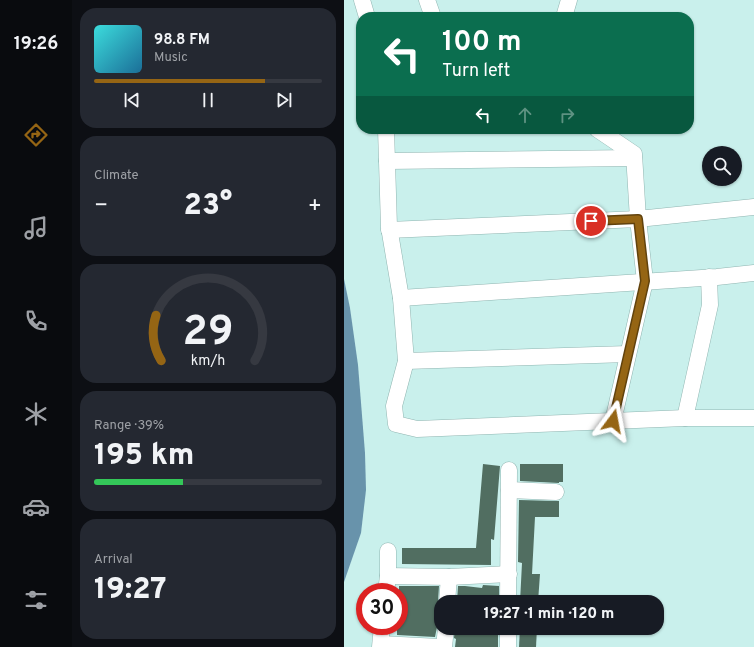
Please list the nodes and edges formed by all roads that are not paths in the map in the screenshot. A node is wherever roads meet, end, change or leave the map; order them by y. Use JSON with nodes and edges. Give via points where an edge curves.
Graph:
{"nodes":[{"id":1,"x":362,"y":0,"type":"edge"},
{"id":2,"x":427,"y":0,"type":"edge"},
{"id":3,"x":569,"y":0,"type":"edge"},
{"id":4,"x":366,"y":12,"type":"edge"},
{"id":5,"x":431,"y":12,"type":"edge"},
{"id":6,"x":565,"y":12,"type":"edge"},
{"id":7,"x":386,"y":134,"type":"edge"},
{"id":8,"x":604,"y":134,"type":"edge"},
{"id":9,"x":634,"y":158,"type":"junction"},
{"id":10,"x":387,"y":162,"type":"junction"},
{"id":11,"x":754,"y":207,"type":"edge"},
{"id":12,"x":638,"y":219,"type":"junction"},
{"id":13,"x":390,"y":230,"type":"junction"},
{"id":14,"x":754,"y":273,"type":"edge"},
{"id":15,"x":709,"y":277,"type":"junction"},
{"id":16,"x":645,"y":281,"type":"junction"},
{"id":17,"x":401,"y":298,"type":"junction"},
{"id":18,"x":628,"y":354,"type":"junction"},
{"id":19,"x":406,"y":361,"type":"junction"},
{"id":20,"x":685,"y":418,"type":"junction"},
{"id":21,"x":754,"y":418,"type":"edge"},
{"id":22,"x":613,"y":421,"type":"junction"},
{"id":23,"x":509,"y":470,"type":"dead end"},
{"id":24,"x":509,"y":490,"type":"junction"},
{"id":25,"x":556,"y":492,"type":"dead end"},
{"id":26,"x":388,"y":551,"type":"dead end"},
{"id":27,"x":509,"y":574,"type":"junction"},
{"id":28,"x":388,"y":576,"type":"junction"},
{"id":29,"x":449,"y":577,"type":"junction"},
{"id":30,"x":387,"y":583,"type":"edge"},
{"id":31,"x":448,"y":595,"type":"edge"},
{"id":32,"x":508,"y":595,"type":"edge"},
{"id":33,"x":381,"y":635,"type":"edge"},
{"id":34,"x":445,"y":635,"type":"edge"},
{"id":35,"x":508,"y":635,"type":"edge"},
{"id":36,"x":380,"y":646,"type":"edge"},
{"id":37,"x":439,"y":647,"type":"edge"},
{"id":38,"x":444,"y":647,"type":"edge"},
{"id":39,"x":508,"y":647,"type":"edge"}],
"edges":[{"from":1,"to":4,"type":"street"},
{"from":2,"to":5,"type":"street"},
{"from":3,"to":6,"type":"street"},
{"from":7,"to":10,"type":"street"},
{"from":8,"to":9,"type":"street","via":[[634,154]]},
{"from":9,"to":10,"type":"street"},
{"from":9,"to":12,"type":"street"},
{"from":10,"to":13,"type":"street"},
{"from":11,"to":12,"type":"street"},
{"from":12,"to":13,"type":"street"},
{"from":12,"to":16,"type":"street"},
{"from":13,"to":17,"type":"street"},
{"from":14,"to":15,"type":"street"},
{"from":15,"to":16,"type":"street"},
{"from":15,"to":20,"type":"street","via":[[710,305]]},
{"from":16,"to":17,"type":"street"},
{"from":16,"to":18,"type":"street"},
{"from":17,"to":19,"type":"street"},
{"from":18,"to":19,"type":"street"},
{"from":18,"to":22,"type":"street"},
{"from":19,"to":22,"type":"street","via":[[394,406],[396,424],[417,429]]},
{"from":20,"to":21,"type":"street"},
{"from":20,"to":22,"type":"street"},
{"from":23,"to":24,"type":"street"},
{"from":24,"to":25,"type":"street"},
{"from":24,"to":27,"type":"street"},
{"from":26,"to":28,"type":"street"},
{"from":27,"to":29,"type":"street"},
{"from":27,"to":32,"type":"street"},
{"from":28,"to":29,"type":"street"},
{"from":28,"to":30,"type":"street"},
{"from":29,"to":31,"type":"street"},
{"from":33,"to":36,"type":"street"},
{"from":34,"to":38,"type":"street"},
{"from":35,"to":39,"type":"street"},
{"from":36,"to":37,"type":"street"}]}
